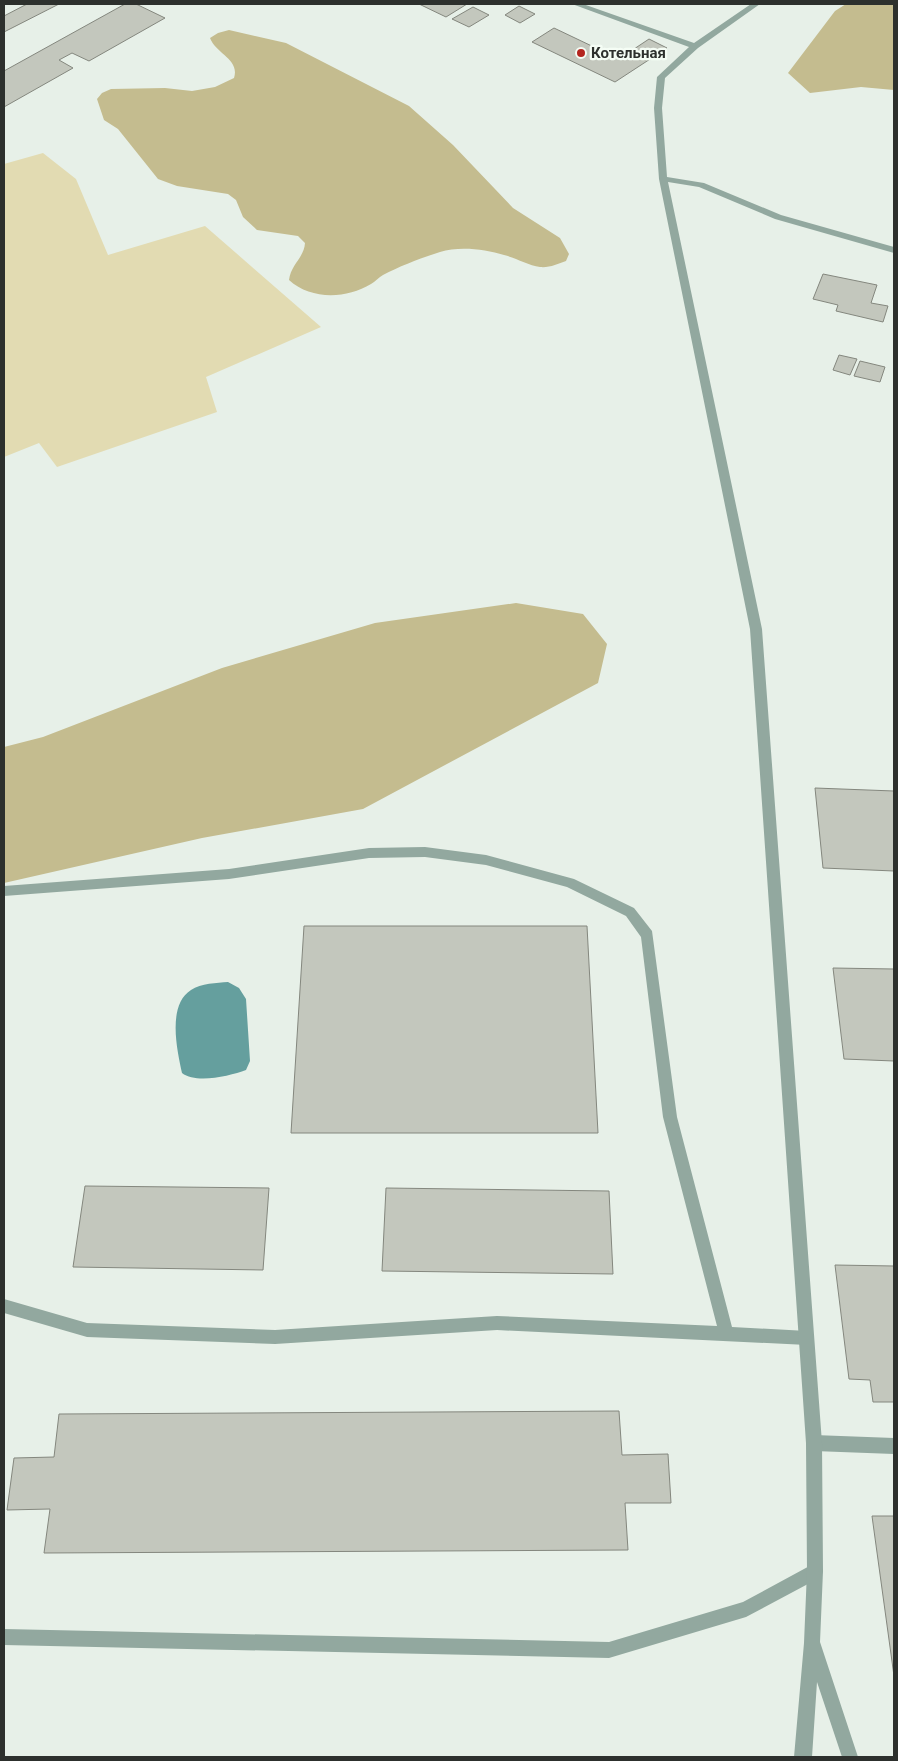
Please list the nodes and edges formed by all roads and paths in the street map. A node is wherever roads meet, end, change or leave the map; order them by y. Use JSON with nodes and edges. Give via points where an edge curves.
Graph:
{"nodes":[{"id":1,"x":576,"y":4,"type":"edge"},
{"id":2,"x":756,"y":4,"type":"edge"},
{"id":3,"x":695,"y":46,"type":"junction"},
{"id":4,"x":663,"y":179,"type":"junction"},
{"id":5,"x":894,"y":250,"type":"edge"},
{"id":6,"x":4,"y":891,"type":"edge"},
{"id":7,"x":4,"y":1306,"type":"edge"},
{"id":8,"x":726,"y":1334,"type":"junction"},
{"id":9,"x":807,"y":1338,"type":"junction"},
{"id":10,"x":814,"y":1443,"type":"junction"},
{"id":11,"x":894,"y":1446,"type":"edge"},
{"id":12,"x":815,"y":1571,"type":"junction"},
{"id":13,"x":4,"y":1637,"type":"edge"},
{"id":14,"x":812,"y":1642,"type":"junction"},
{"id":15,"x":802,"y":1757,"type":"edge"},
{"id":16,"x":850,"y":1757,"type":"edge"}],
"edges":[{"from":1,"to":3,"type":"street"},
{"from":2,"to":3,"type":"street"},
{"from":3,"to":4,"type":"street","via":[[661,77],[658,108]]},
{"from":4,"to":5,"type":"street","via":[[701,185],[778,217]]},
{"from":4,"to":9,"type":"street","via":[[756,629]]},
{"from":6,"to":8,"type":"street","via":[[230,874],[369,853],[425,852],[486,860],[570,883],[630,912],[647,935],[670,1117]]},
{"from":7,"to":8,"type":"street","via":[[87,1330],[275,1337],[497,1323]]},
{"from":8,"to":9,"type":"street"},
{"from":9,"to":10,"type":"street"},
{"from":10,"to":11,"type":"street"},
{"from":10,"to":12,"type":"street"},
{"from":12,"to":13,"type":"street","via":[[746,1609],[609,1650]]},
{"from":12,"to":14,"type":"street"},
{"from":14,"to":15,"type":"street"},
{"from":14,"to":16,"type":"street"}]}
